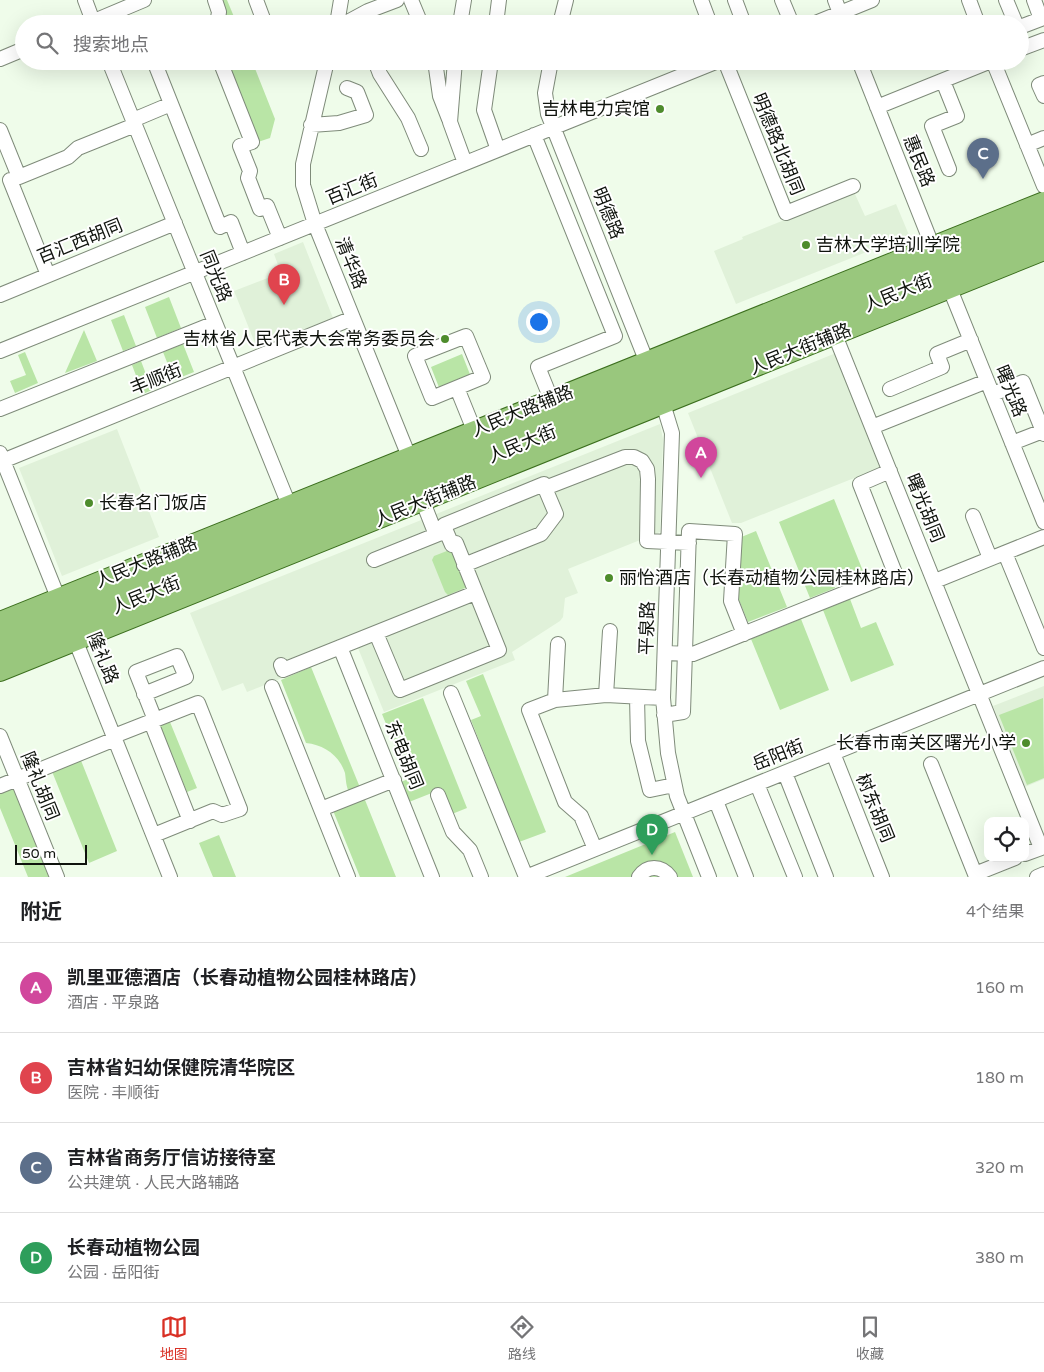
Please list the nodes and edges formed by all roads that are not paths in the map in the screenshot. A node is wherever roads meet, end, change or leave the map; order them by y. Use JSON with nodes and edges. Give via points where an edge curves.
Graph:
{"nodes":[{"id":1,"x":85,"y":0,"type":"edge"},
{"id":2,"x":144,"y":0,"type":"edge"},
{"id":3,"x":215,"y":0,"type":"edge"},
{"id":4,"x":256,"y":0,"type":"edge"},
{"id":5,"x":341,"y":0,"type":"edge"},
{"id":6,"x":361,"y":0,"type":"edge"},
{"id":7,"x":397,"y":0,"type":"edge"},
{"id":8,"x":411,"y":0,"type":"edge"},
{"id":9,"x":464,"y":0,"type":"edge"},
{"id":10,"x":499,"y":0,"type":"edge"},
{"id":11,"x":566,"y":0,"type":"edge"},
{"id":12,"x":701,"y":0,"type":"edge"},
{"id":13,"x":735,"y":0,"type":"edge"},
{"id":14,"x":782,"y":0,"type":"edge"},
{"id":15,"x":872,"y":0,"type":"edge"},
{"id":16,"x":969,"y":0,"type":"edge"},
{"id":17,"x":1006,"y":0,"type":"edge"},
{"id":18,"x":1034,"y":0,"type":"edge"},
{"id":19,"x":839,"y":12,"type":"edge"},
{"id":20,"x":362,"y":14,"type":"joint"},
{"id":21,"x":89,"y":15,"type":"edge"},
{"id":22,"x":109,"y":15,"type":"edge"},
{"id":23,"x":219,"y":15,"type":"edge"},
{"id":24,"x":262,"y":15,"type":"edge"},
{"id":25,"x":338,"y":15,"type":"edge"},
{"id":26,"x":417,"y":15,"type":"edge"},
{"id":27,"x":462,"y":15,"type":"edge"},
{"id":28,"x":497,"y":15,"type":"edge"},
{"id":29,"x":562,"y":15,"type":"edge"},
{"id":30,"x":707,"y":15,"type":"edge"},
{"id":31,"x":741,"y":15,"type":"edge"},
{"id":32,"x":788,"y":15,"type":"edge"},
{"id":33,"x":975,"y":15,"type":"edge"},
{"id":34,"x":1016,"y":15,"type":"edge"},
{"id":35,"x":1029,"y":23,"type":"edge"},
{"id":36,"x":1029,"y":31,"type":"edge"},
{"id":37,"x":1040,"y":41,"type":"edge"},
{"id":38,"x":15,"y":53,"type":"edge"},
{"id":39,"x":0,"y":59,"type":"edge"},
{"id":40,"x":113,"y":70,"type":"edge"},
{"id":41,"x":158,"y":70,"type":"edge"},
{"id":42,"x":224,"y":70,"type":"edge"},
{"id":43,"x":325,"y":70,"type":"edge"},
{"id":44,"x":378,"y":70,"type":"edge"},
{"id":45,"x":436,"y":70,"type":"edge"},
{"id":46,"x":453,"y":70,"type":"edge"},
{"id":47,"x":489,"y":70,"type":"edge"},
{"id":48,"x":549,"y":70,"type":"edge"},
{"id":49,"x":696,"y":70,"type":"edge"},
{"id":50,"x":729,"y":70,"type":"edge"},
{"id":51,"x":863,"y":70,"type":"edge"},
{"id":52,"x":969,"y":70,"type":"edge"},
{"id":53,"x":996,"y":70,"type":"edge"},
{"id":54,"x":943,"y":80,"type":"junction"},
{"id":55,"x":1044,"y":83,"type":"edge"},
{"id":56,"x":347,"y":88,"type":"dead end"},
{"id":57,"x":1044,"y":96,"type":"edge"},
{"id":58,"x":171,"y":104,"type":"junction"},
{"id":59,"x":877,"y":107,"type":"junction"},
{"id":60,"x":134,"y":122,"type":"junction"},
{"id":61,"x":450,"y":122,"type":"junction"},
{"id":62,"x":311,"y":125,"type":"junction"},
{"id":63,"x":553,"y":128,"type":"junction"},
{"id":64,"x":0,"y":130,"type":"edge"},
{"id":65,"x":534,"y":135,"type":"junction"},
{"id":66,"x":1044,"y":138,"type":"edge"},
{"id":67,"x":1027,"y":145,"type":"junction"},
{"id":68,"x":421,"y":149,"type":"dead end"},
{"id":69,"x":498,"y":150,"type":"junction"},
{"id":70,"x":465,"y":163,"type":"junction"},
{"id":71,"x":949,"y":170,"type":"dead end"},
{"id":72,"x":10,"y":181,"type":"edge"},
{"id":73,"x":853,"y":186,"type":"dead end"},
{"id":74,"x":1044,"y":186,"type":"edge"},
{"id":75,"x":1044,"y":201,"type":"edge"},
{"id":76,"x":1044,"y":219,"type":"edge"},
{"id":77,"x":174,"y":223,"type":"junction"},
{"id":78,"x":316,"y":224,"type":"junction"},
{"id":79,"x":1044,"y":234,"type":"edge"},
{"id":80,"x":280,"y":238,"type":"junction"},
{"id":81,"x":1044,"y":251,"type":"edge"},
{"id":82,"x":243,"y":253,"type":"junction"},
{"id":83,"x":942,"y":268,"type":"junction"},
{"id":84,"x":194,"y":273,"type":"junction"},
{"id":85,"x":48,"y":275,"type":"junction"},
{"id":86,"x":0,"y":295,"type":"edge"},
{"id":87,"x":353,"y":318,"type":"junction"},
{"id":88,"x":215,"y":323,"type":"junction"},
{"id":89,"x":835,"y":335,"type":"junction"},
{"id":90,"x":971,"y":340,"type":"junction"},
{"id":91,"x":0,"y":351,"type":"edge"},
{"id":92,"x":233,"y":368,"type":"junction"},
{"id":93,"x":655,"y":383,"type":"junction"},
{"id":94,"x":990,"y":387,"type":"junction"},
{"id":95,"x":457,"y":388,"type":"junction"},
{"id":96,"x":890,"y":389,"type":"dead end"},
{"id":97,"x":551,"y":399,"type":"junction"},
{"id":98,"x":0,"y":410,"type":"edge"},
{"id":99,"x":872,"y":427,"type":"junction"},
{"id":100,"x":474,"y":430,"type":"junction"},
{"id":101,"x":1043,"y":433,"type":"edge"},
{"id":102,"x":1012,"y":444,"type":"junction"},
{"id":103,"x":1,"y":458,"type":"edge"},
{"id":104,"x":412,"y":464,"type":"junction"},
{"id":105,"x":890,"y":471,"type":"junction"},
{"id":106,"x":545,"y":488,"type":"junction"},
{"id":107,"x":1038,"y":491,"type":"edge"},
{"id":108,"x":422,"y":502,"type":"junction"},
{"id":109,"x":288,"y":505,"type":"junction"},
{"id":110,"x":973,"y":516,"type":"dead end"},
{"id":111,"x":1044,"y":522,"type":"edge"},
{"id":112,"x":441,"y":533,"type":"junction"},
{"id":113,"x":1044,"y":537,"type":"edge"},
{"id":114,"x":668,"y":543,"type":"junction"},
{"id":115,"x":689,"y":543,"type":"junction"},
{"id":116,"x":1005,"y":552,"type":"junction"},
{"id":117,"x":990,"y":558,"type":"junction"},
{"id":118,"x":374,"y":560,"type":"dead end"},
{"id":119,"x":464,"y":565,"type":"junction"},
{"id":120,"x":935,"y":581,"type":"junction"},
{"id":121,"x":476,"y":593,"type":"junction"},
{"id":122,"x":67,"y":619,"type":"junction"},
{"id":123,"x":0,"y":621,"type":"edge"},
{"id":124,"x":610,"y":631,"type":"dead end"},
{"id":125,"x":376,"y":633,"type":"junction"},
{"id":126,"x":744,"y":634,"type":"junction"},
{"id":127,"x":0,"y":638,"type":"edge"},
{"id":128,"x":558,"y":644,"type":"dead end"},
{"id":129,"x":340,"y":647,"type":"junction"},
{"id":130,"x":1044,"y":648,"type":"edge"},
{"id":131,"x":665,"y":653,"type":"junction"},
{"id":132,"x":0,"y":654,"type":"edge"},
{"id":133,"x":685,"y":654,"type":"junction"},
{"id":134,"x":281,"y":665,"type":"dead end"},
{"id":135,"x":1044,"y":668,"type":"edge"},
{"id":136,"x":0,"y":672,"type":"edge"},
{"id":137,"x":272,"y":687,"type":"dead end"},
{"id":138,"x":451,"y":693,"type":"dead end"},
{"id":139,"x":144,"y":694,"type":"dead end"},
{"id":140,"x":981,"y":694,"type":"junction"},
{"id":141,"x":606,"y":695,"type":"junction"},
{"id":142,"x":637,"y":697,"type":"junction"},
{"id":143,"x":663,"y":698,"type":"junction"},
{"id":144,"x":555,"y":700,"type":"junction"},
{"id":145,"x":664,"y":715,"type":"junction"},
{"id":146,"x":153,"y":721,"type":"junction"},
{"id":147,"x":0,"y":736,"type":"edge"},
{"id":148,"x":115,"y":738,"type":"junction"},
{"id":149,"x":833,"y":754,"type":"junction"},
{"id":150,"x":931,"y":764,"type":"dead end"},
{"id":151,"x":785,"y":773,"type":"junction"},
{"id":152,"x":17,"y":779,"type":"junction"},
{"id":153,"x":394,"y":780,"type":"junction"},
{"id":154,"x":758,"y":784,"type":"junction"},
{"id":155,"x":674,"y":785,"type":"junction"},
{"id":156,"x":0,"y":786,"type":"edge"},
{"id":157,"x":438,"y":795,"type":"dead end"},
{"id":158,"x":716,"y":800,"type":"junction"},
{"id":159,"x":321,"y":810,"type":"junction"},
{"id":160,"x":683,"y":814,"type":"junction"},
{"id":161,"x":190,"y":821,"type":"junction"},
{"id":162,"x":154,"y":835,"type":"junction"},
{"id":163,"x":1043,"y":847,"type":"edge"},
{"id":164,"x":595,"y":849,"type":"junction"},
{"id":165,"x":1029,"y":852,"type":"edge"},
{"id":166,"x":1006,"y":862,"type":"edge"},
{"id":167,"x":1044,"y":874,"type":"edge"},
{"id":168,"x":976,"y":876,"type":"edge"},
{"id":169,"x":57,"y":877,"type":"edge"},
{"id":170,"x":170,"y":877,"type":"edge"},
{"id":171,"x":348,"y":877,"type":"edge"},
{"id":172,"x":432,"y":877,"type":"edge"},
{"id":173,"x":481,"y":877,"type":"edge"},
{"id":174,"x":526,"y":877,"type":"edge"},
{"id":175,"x":639,"y":877,"type":"edge"},
{"id":176,"x":670,"y":877,"type":"edge"},
{"id":177,"x":709,"y":877,"type":"edge"},
{"id":178,"x":746,"y":877,"type":"edge"},
{"id":179,"x":795,"y":877,"type":"edge"},
{"id":180,"x":826,"y":877,"type":"edge"},
{"id":181,"x":882,"y":877,"type":"edge"},
{"id":182,"x":1038,"y":877,"type":"edge"}],
"edges":[{"from":1,"to":21,"type":"street"},
{"from":2,"to":22,"type":"street"},
{"from":3,"to":23,"type":"street"},
{"from":4,"to":24,"type":"street"},
{"from":5,"to":25,"type":"street"},
{"from":6,"to":20,"type":"street"},
{"from":7,"to":20,"type":"street"},
{"from":8,"to":26,"type":"street"},
{"from":9,"to":27,"type":"street"},
{"from":10,"to":28,"type":"street"},
{"from":11,"to":29,"type":"street"},
{"from":12,"to":30,"type":"street"},
{"from":13,"to":31,"type":"street"},
{"from":14,"to":32,"type":"street"},
{"from":15,"to":19,"type":"street"},
{"from":16,"to":33,"type":"street"},
{"from":17,"to":34,"type":"street"},
{"from":18,"to":35,"type":"street","via":[[1041,19]]},
{"from":36,"to":37,"type":"street"},
{"from":38,"to":39,"type":"street"},
{"from":40,"to":60,"type":"street","name":"同光路"},
{"from":41,"to":58,"type":"street"},
{"from":42,"to":80,"type":"street","via":[[252,142],[240,146],[250,171],[248,178],[260,208],[267,206]]},
{"from":43,"to":62,"type":"street","name":"清华路"},
{"from":44,"to":68,"type":"street","via":[[408,118]]},
{"from":45,"to":61,"type":"street","via":[[440,96]]},
{"from":46,"to":61,"type":"street"},
{"from":47,"to":69,"type":"street","via":[[484,110]]},
{"from":48,"to":63,"type":"street","name":"明德路","via":[[545,93]]},
{"from":49,"to":63,"type":"street","name":"百汇街"},
{"from":50,"to":73,"type":"street","name":"明德路北胡同","via":[[786,213]]},
{"from":51,"to":59,"type":"street","name":"惠民路"},
{"from":52,"to":54,"type":"street"},
{"from":53,"to":67,"type":"street"},
{"from":54,"to":59,"type":"street"},
{"from":54,"to":71,"type":"street","via":[[957,116],[932,126]]},
{"from":55,"to":57,"type":"street","via":[[1039,85]]},
{"from":56,"to":62,"type":"street","via":[[357,92],[366,115],[340,123]]},
{"from":58,"to":60,"type":"street"},
{"from":58,"to":82,"type":"street","via":[[220,227],[231,222]]},
{"from":59,"to":83,"type":"street","name":"惠民路"},
{"from":60,"to":72,"type":"street","via":[[78,148],[68,157]]},
{"from":60,"to":77,"type":"street","name":"同光路"},
{"from":61,"to":70,"type":"street"},
{"from":62,"to":78,"type":"street","name":"清华路","via":[[302,176]]},
{"from":63,"to":65,"type":"street","name":"百汇街"},
{"from":63,"to":93,"type":"street","name":"明德路"},
{"from":64,"to":72,"type":"street"},
{"from":65,"to":69,"type":"street","name":"百汇街"},
{"from":65,"to":97,"type":"street","via":[[615,336],[538,367]]},
{"from":66,"to":67,"type":"street"},
{"from":67,"to":74,"type":"street"},
{"from":69,"to":70,"type":"street","name":"百汇街"},
{"from":70,"to":78,"type":"street","name":"百汇街"},
{"from":72,"to":85,"type":"street"},
{"from":75,"to":83,"type":"main road"},
{"from":76,"to":83,"type":"main road","name":"人民大街"},
{"from":77,"to":84,"type":"street","name":"同光路"},
{"from":77,"to":85,"type":"street","name":"百汇西胡同"},
{"from":78,"to":80,"type":"street","name":"百汇街"},
{"from":78,"to":87,"type":"street","name":"清华路"},
{"from":79,"to":83,"type":"main road","name":"人民大街"},
{"from":80,"to":82,"type":"street","name":"百汇街"},
{"from":81,"to":83,"type":"main road","name":"人民大街辅路"},
{"from":82,"to":84,"type":"street","name":"百汇街"},
{"from":83,"to":89,"type":"main road","name":"人民大街辅路"},
{"from":83,"to":90,"type":"street","name":"曙光路"},
{"from":83,"to":93,"type":"main road","name":"人民大街"},
{"from":84,"to":88,"type":"street","name":"同光路"},
{"from":84,"to":91,"type":"street","name":"百汇街"},
{"from":85,"to":86,"type":"street","name":"百汇西胡同"},
{"from":87,"to":92,"type":"street","name":"丰顺街"},
{"from":87,"to":104,"type":"street","name":"清华路"},
{"from":88,"to":92,"type":"street","name":"同光路"},
{"from":88,"to":98,"type":"street"},
{"from":89,"to":93,"type":"main road","name":"人民大街辅路"},
{"from":89,"to":99,"type":"street","name":"曙光胡同"},
{"from":90,"to":94,"type":"street","name":"曙光路"},
{"from":90,"to":96,"type":"street","via":[[937,354],[942,367]]},
{"from":92,"to":103,"type":"street","name":"丰顺街"},
{"from":92,"to":109,"type":"street","name":"同光路"},
{"from":93,"to":97,"type":"main road","name":"人民大路辅路"},
{"from":93,"to":104,"type":"main road","name":"人民大街"},
{"from":93,"to":108,"type":"main road","name":"人民大街辅路"},
{"from":93,"to":114,"type":"street","name":"平泉路","via":[[672,433]]},
{"from":93,"to":122,"type":"main road","name":"人民大街"},
{"from":94,"to":99,"type":"street"},
{"from":94,"to":101,"type":"street","via":[[1023,382]]},
{"from":94,"to":102,"type":"street","name":"曙光路"},
{"from":95,"to":95,"type":"street","via":[[432,398],[415,356],[466,336],[483,378]]},
{"from":95,"to":100,"type":"street"},
{"from":97,"to":100,"type":"main road","name":"人民大路辅路"},
{"from":99,"to":105,"type":"street","name":"曙光胡同"},
{"from":100,"to":104,"type":"main road","name":"人民大路辅路"},
{"from":101,"to":102,"type":"street"},
{"from":102,"to":107,"type":"street","name":"曙光路"},
{"from":103,"to":122,"type":"street","name":"隆礼路"},
{"from":104,"to":109,"type":"main road","name":"人民大路辅路"},
{"from":104,"to":122,"type":"main road","name":"人民大街"},
{"from":105,"to":120,"type":"street","name":"曙光胡同"},
{"from":105,"to":126,"type":"street","via":[[860,484],[896,573]]},
{"from":106,"to":112,"type":"street","via":[[544,484],[444,524]]},
{"from":106,"to":114,"type":"street","via":[[615,459],[638,458],[647,469],[647,541]]},
{"from":106,"to":119,"type":"street","via":[[556,514],[541,534]]},
{"from":107,"to":111,"type":"street","name":"曙光路"},
{"from":108,"to":112,"type":"street"},
{"from":108,"to":122,"type":"main road","name":"人民大街辅路"},
{"from":109,"to":122,"type":"main road","name":"人民大路辅路"},
{"from":110,"to":117,"type":"street"},
{"from":112,"to":118,"type":"street"},
{"from":112,"to":119,"type":"street","via":[[452,545],[456,543]]},
{"from":113,"to":116,"type":"street"},
{"from":114,"to":115,"type":"street"},
{"from":114,"to":131,"type":"street","name":"平泉路"},
{"from":115,"to":126,"type":"street","via":[[689,532],[735,534],[731,601]]},
{"from":115,"to":133,"type":"street"},
{"from":116,"to":117,"type":"street"},
{"from":116,"to":130,"type":"street"},
{"from":117,"to":120,"type":"street"},
{"from":119,"to":121,"type":"street"},
{"from":120,"to":140,"type":"street","name":"曙光胡同"},
{"from":121,"to":125,"type":"street"},
{"from":121,"to":125,"type":"street","via":[[499,650],[465,664],[400,690]]},
{"from":122,"to":123,"type":"main road","name":"人民大路辅路"},
{"from":122,"to":127,"type":"main road","name":"人民大街"},
{"from":122,"to":132,"type":"main road","name":"人民大街"},
{"from":122,"to":136,"type":"main road","name":"人民大街辅路"},
{"from":122,"to":148,"type":"street","name":"隆礼路"},
{"from":124,"to":141,"type":"street"},
{"from":125,"to":129,"type":"street"},
{"from":126,"to":133,"type":"street","via":[[693,654]]},
{"from":128,"to":144,"type":"street"},
{"from":129,"to":134,"type":"street","via":[[283,670]]},
{"from":129,"to":153,"type":"street","name":"东电胡同"},
{"from":131,"to":133,"type":"street"},
{"from":131,"to":143,"type":"street","name":"平泉路"},
{"from":133,"to":145,"type":"street","via":[[683,712]]},
{"from":135,"to":140,"type":"street","name":"岳阳街"},
{"from":137,"to":159,"type":"street"},
{"from":138,"to":174,"type":"street"},
{"from":139,"to":146,"type":"street"},
{"from":140,"to":149,"type":"street","name":"岳阳街"},
{"from":140,"to":163,"type":"street","name":"曙光胡同"},
{"from":141,"to":142,"type":"street"},
{"from":141,"to":144,"type":"street"},
{"from":142,"to":143,"type":"street"},
{"from":142,"to":155,"type":"street","via":[[638,741],[650,790]]},
{"from":143,"to":145,"type":"street","name":"平泉路"},
{"from":144,"to":164,"type":"street","via":[[529,710],[565,802],[581,816]]},
{"from":145,"to":155,"type":"street","name":"平泉路"},
{"from":146,"to":148,"type":"street"},
{"from":146,"to":161,"type":"street"},
{"from":146,"to":161,"type":"street","via":[[198,703],[240,808],[222,816],[213,811]]},
{"from":147,"to":152,"type":"street","name":"隆礼胡同"},
{"from":148,"to":152,"type":"street"},
{"from":148,"to":162,"type":"street","name":"隆礼路"},
{"from":149,"to":151,"type":"street","name":"岳阳街"},
{"from":149,"to":181,"type":"street","name":"树东胡同"},
{"from":150,"to":168,"type":"street"},
{"from":151,"to":154,"type":"street","name":"岳阳街"},
{"from":151,"to":180,"type":"street"},
{"from":152,"to":156,"type":"street"},
{"from":152,"to":169,"type":"street","name":"隆礼胡同"},
{"from":153,"to":159,"type":"street"},
{"from":153,"to":172,"type":"street","name":"东电胡同"},
{"from":154,"to":158,"type":"street","name":"岳阳街"},
{"from":154,"to":179,"type":"street"},
{"from":155,"to":160,"type":"street","name":"平泉路"},
{"from":157,"to":173,"type":"street","via":[[453,832],[470,850]]},
{"from":158,"to":160,"type":"street","name":"岳阳街"},
{"from":158,"to":178,"type":"street"},
{"from":159,"to":171,"type":"street"},
{"from":160,"to":164,"type":"street","name":"岳阳街"},
{"from":160,"to":177,"type":"street","name":"平泉路"},
{"from":161,"to":162,"type":"street"},
{"from":162,"to":170,"type":"street","name":"隆礼路"},
{"from":163,"to":165,"type":"street"},
{"from":164,"to":174,"type":"street","name":"岳阳街"},
{"from":166,"to":168,"type":"street"},
{"from":167,"to":182,"type":"street"},
{"from":175,"to":176,"type":"street","via":[[647,869],[656,868]]}]}
